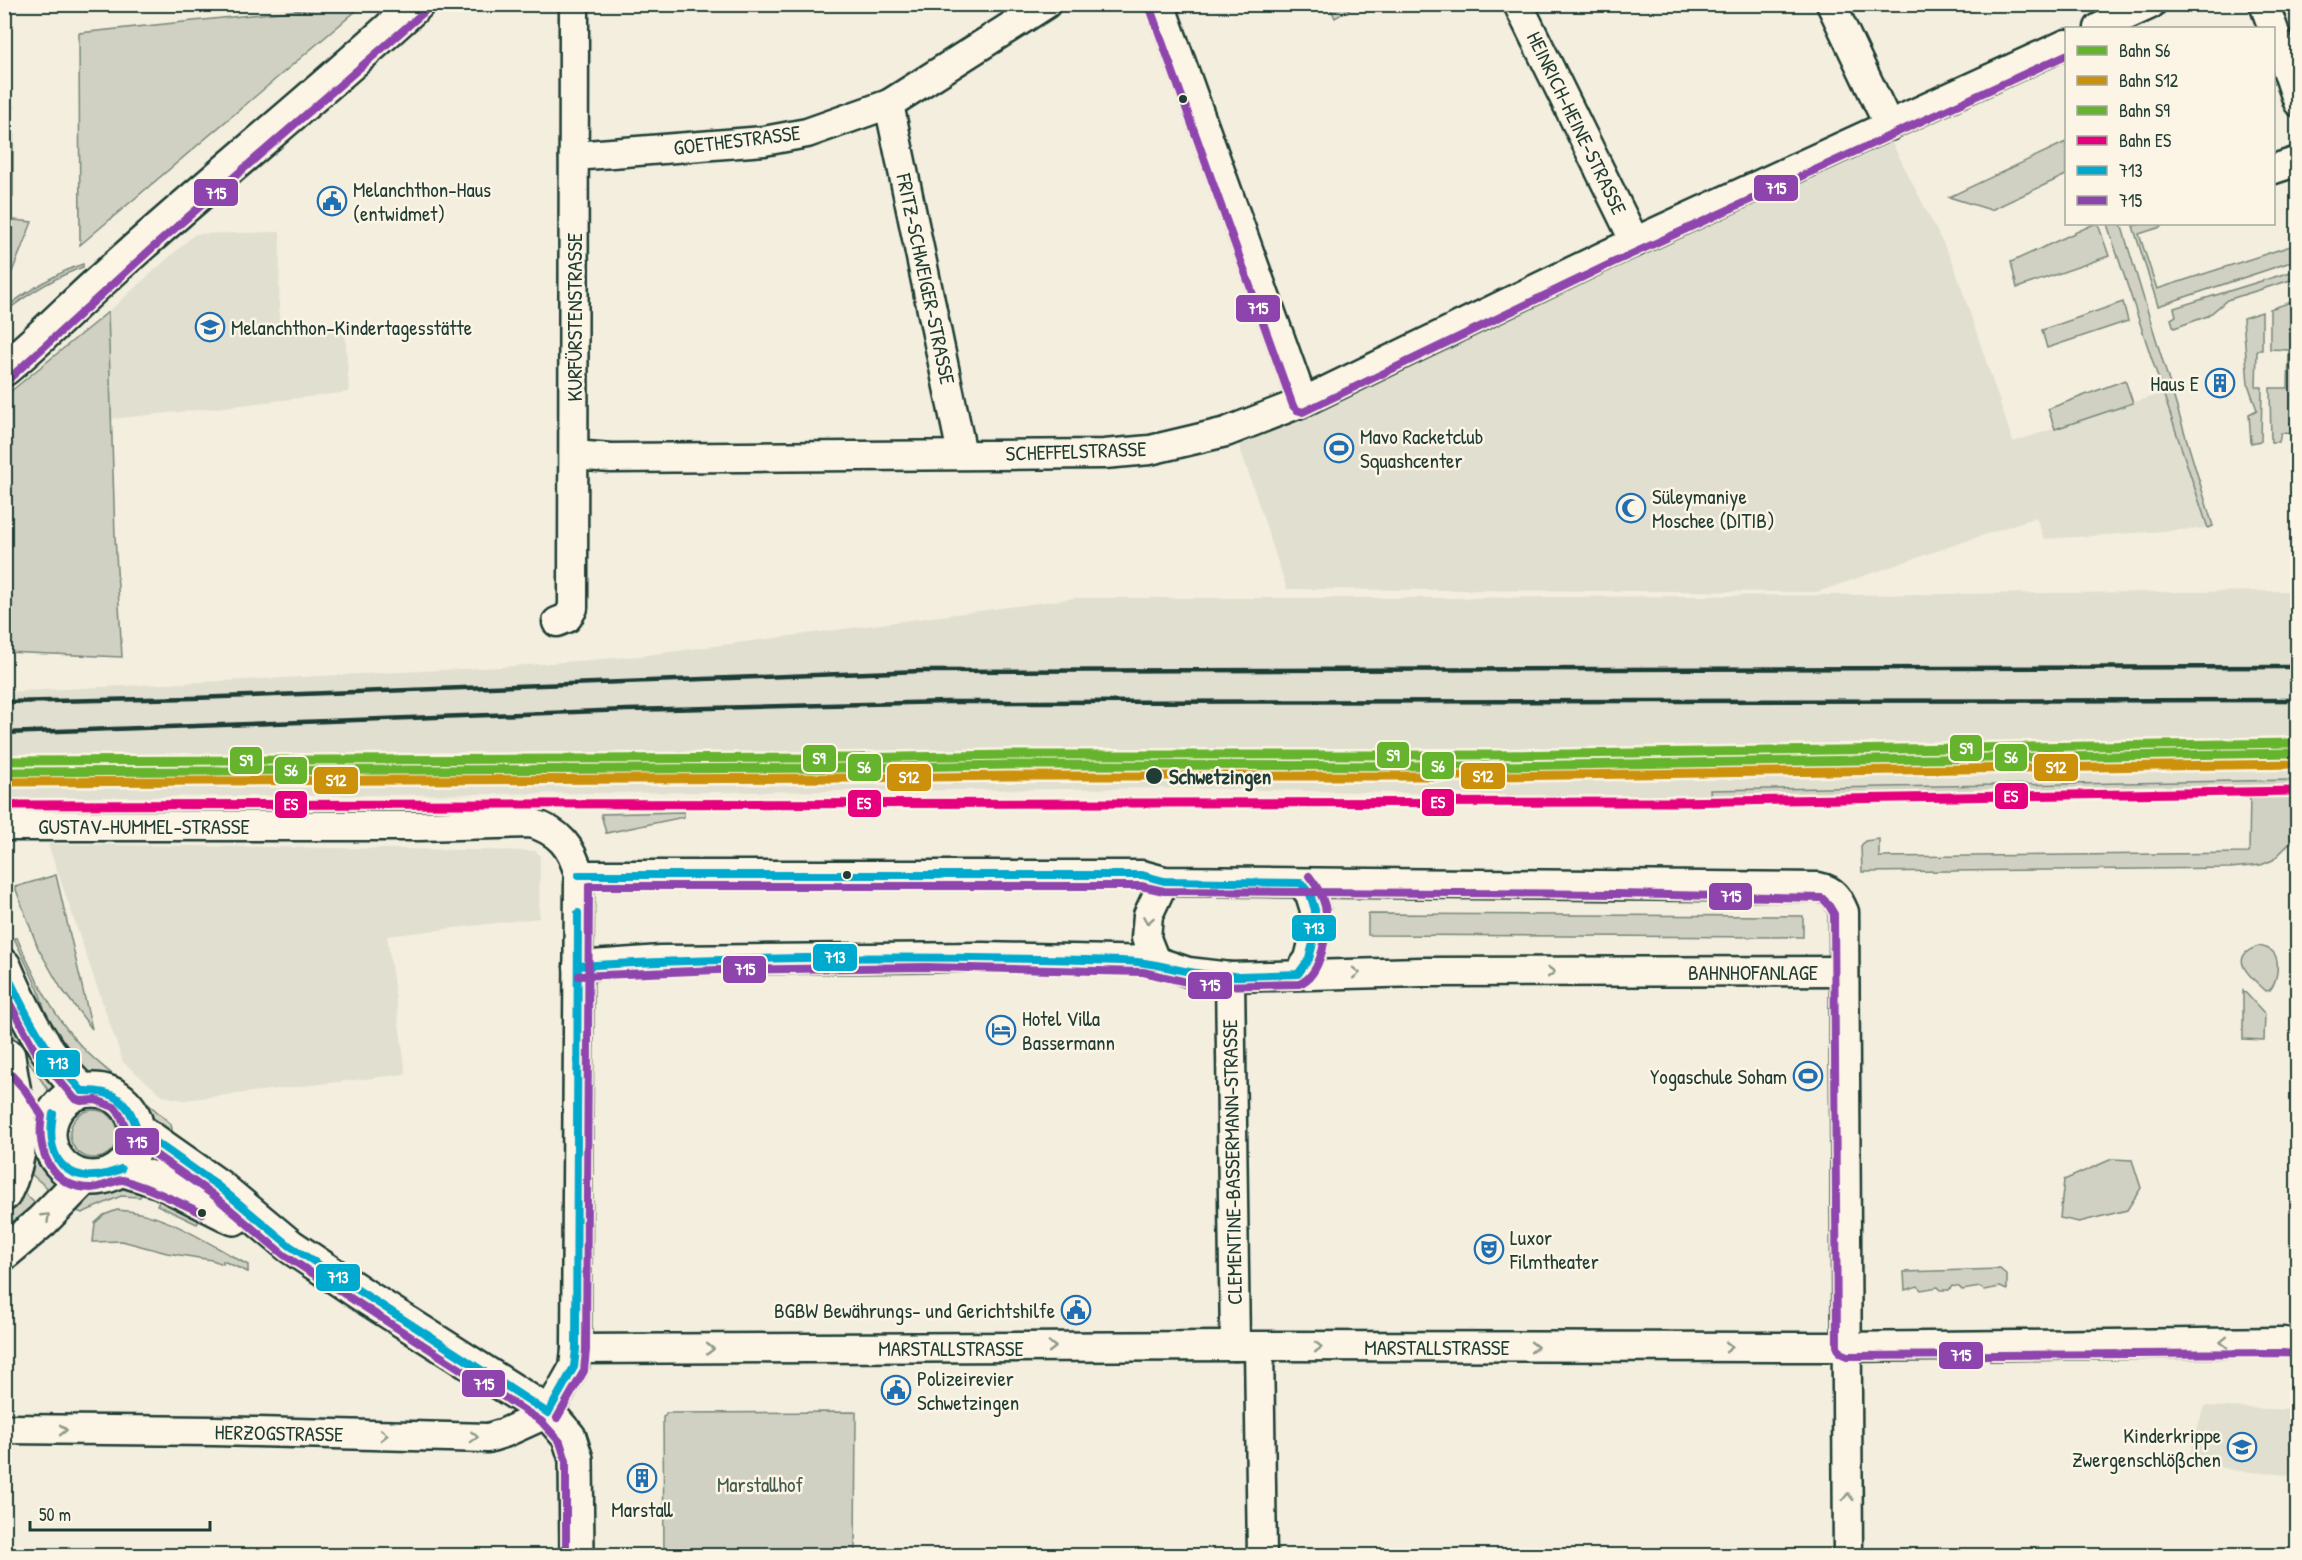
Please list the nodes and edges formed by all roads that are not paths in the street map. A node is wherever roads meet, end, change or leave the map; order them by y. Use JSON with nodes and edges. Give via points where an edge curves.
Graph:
{"nodes":[{"id":1,"x":417,"y":4,"type":"edge"},
{"id":2,"x":574,"y":4,"type":"edge"},
{"id":3,"x":1046,"y":4,"type":"edge"},
{"id":4,"x":1160,"y":4,"type":"edge"},
{"id":5,"x":1518,"y":4,"type":"edge"},
{"id":6,"x":1831,"y":4,"type":"edge"},
{"id":7,"x":2264,"y":4,"type":"edge"},
{"id":8,"x":2149,"y":5,"type":"edge"},
{"id":9,"x":2101,"y":27,"type":"edge"},
{"id":10,"x":2272,"y":27,"type":"edge"},
{"id":11,"x":2275,"y":36,"type":"edge"},
{"id":12,"x":2065,"y":45,"type":"edge"},
{"id":13,"x":2298,"y":102,"type":"edge"},
{"id":14,"x":889,"y":104,"type":"junction"},
{"id":15,"x":1889,"y":126,"type":"junction"},
{"id":16,"x":574,"y":156,"type":"junction"},
{"id":17,"x":2298,"y":160,"type":"edge"},
{"id":18,"x":2275,"y":169,"type":"edge"},
{"id":19,"x":1635,"y":242,"type":"junction"},
{"id":20,"x":105,"y":277,"type":"junction"},
{"id":21,"x":4,"y":344,"type":"edge"},
{"id":22,"x":4,"y":369,"type":"edge"},
{"id":23,"x":1303,"y":402,"type":"junction"},
{"id":24,"x":962,"y":454,"type":"junction"},
{"id":25,"x":574,"y":455,"type":"junction"},
{"id":26,"x":557,"y":622,"type":"dead end"},
{"id":27,"x":4,"y":826,"type":"edge"},
{"id":28,"x":579,"y":875,"type":"junction"},
{"id":29,"x":1164,"y":881,"type":"junction"},
{"id":30,"x":1301,"y":883,"type":"junction"},
{"id":31,"x":1155,"y":961,"type":"junction"},
{"id":32,"x":4,"y":966,"type":"edge"},
{"id":33,"x":578,"y":966,"type":"junction"},
{"id":34,"x":1844,"y":971,"type":"junction"},
{"id":35,"x":1298,"y":974,"type":"junction"},
{"id":36,"x":1230,"y":977,"type":"junction"},
{"id":37,"x":6,"y":1053,"type":"edge"},
{"id":38,"x":82,"y":1091,"type":"junction"},
{"id":39,"x":53,"y":1114,"type":"junction"},
{"id":40,"x":137,"y":1129,"type":"junction"},
{"id":41,"x":121,"y":1169,"type":"junction"},
{"id":42,"x":84,"y":1178,"type":"junction"},
{"id":43,"x":4,"y":1194,"type":"edge"},
{"id":44,"x":290,"y":1246,"type":"junction"},
{"id":45,"x":4,"y":1253,"type":"edge"},
{"id":46,"x":2298,"y":1344,"type":"edge"},
{"id":47,"x":1247,"y":1346,"type":"junction"},
{"id":48,"x":1847,"y":1346,"type":"junction"},
{"id":49,"x":576,"y":1349,"type":"junction"},
{"id":50,"x":548,"y":1413,"type":"junction"},
{"id":51,"x":4,"y":1430,"type":"edge"},
{"id":52,"x":577,"y":1556,"type":"edge"},
{"id":53,"x":1262,"y":1556,"type":"edge"},
{"id":54,"x":1848,"y":1556,"type":"edge"}],
"edges":[{"from":1,"to":20,"type":"street"},
{"from":2,"to":16,"type":"street","name":"KURFÜRSTENSTRASSE"},
{"from":3,"to":14,"type":"street","name":"GOETHESTRASSE"},
{"from":4,"to":23,"type":"street"},
{"from":5,"to":19,"type":"street","name":"HEINRICH-HEINE-STRASSE"},
{"from":6,"to":15,"type":"street"},
{"from":7,"to":10,"type":"street"},
{"from":8,"to":9,"type":"street"},
{"from":11,"to":13,"type":"street"},
{"from":12,"to":15,"type":"street","name":"SCHEFFELSTRASSE"},
{"from":14,"to":16,"type":"street","name":"GOETHESTRASSE","via":[[807,133],[764,141]]},
{"from":14,"to":24,"type":"street","name":"FRITZ-SCHWEIGER-STRASSE"},
{"from":15,"to":19,"type":"street","name":"SCHEFFELSTRASSE"},
{"from":16,"to":25,"type":"street","name":"KURFÜRSTENSTRASSE"},
{"from":17,"to":18,"type":"street"},
{"from":19,"to":23,"type":"street","name":"SCHEFFELSTRASSE"},
{"from":20,"to":21,"type":"street"},
{"from":20,"to":22,"type":"street"},
{"from":23,"to":24,"type":"street","name":"SCHEFFELSTRASSE","via":[[1226,432],[1150,450],[1104,454]]},
{"from":24,"to":25,"type":"street","name":"SCHEFFELSTRASSE","via":[[611,458]]},
{"from":25,"to":26,"type":"street","name":"KURFÜRSTENSTRASSE","via":[[573,608],[567,618]]},
{"from":27,"to":28,"type":"street","name":"GUSTAV-HUMMEL-STRASSE","via":[[531,823],[547,828],[568,846]]},
{"from":28,"to":29,"type":"street","name":"BAHNHOFANLAGE","via":[[1142,875]]},
{"from":28,"to":33,"type":"street"},
{"from":29,"to":30,"type":"street","name":"BAHNHOFANLAGE"},
{"from":29,"to":31,"type":"street","one_way":true,"via":[[1148,915],[1146,938]]},
{"from":30,"to":34,"type":"street","name":"BAHNHOFANLAGE","via":[[1818,886],[1833,892],[1844,912]]},
{"from":30,"to":35,"type":"street","via":[[1315,910],[1309,959]]},
{"from":31,"to":33,"type":"street","name":"BAHNHOFANLAGE","via":[[982,957],[725,959]]},
{"from":31,"to":36,"type":"street","name":"BAHNHOFANLAGE","via":[[1188,972]]},
{"from":32,"to":38,"type":"street","via":[[44,1047]]},
{"from":33,"to":49,"type":"street"},
{"from":35,"to":34,"type":"street","name":"BAHNHOFANLAGE","one_way":true},
{"from":34,"to":48,"type":"street"},
{"from":35,"to":36,"type":"street","name":"BAHNHOFANLAGE"},
{"from":36,"to":47,"type":"street","name":"CLEMENTINE-BASSERMANN-STRASSE"},
{"from":37,"to":39,"type":"street"},
{"from":37,"to":43,"type":"street","via":[[20,1128],[14,1175]]},
{"from":38,"to":39,"type":"street","via":[[65,1099]]},
{"from":38,"to":40,"type":"street","via":[[97,1089],[121,1099]]},
{"from":39,"to":42,"type":"street","via":[[49,1127],[53,1154],[71,1173]]},
{"from":40,"to":41,"type":"street","via":[[136,1144]]},
{"from":40,"to":44,"type":"street","via":[[218,1186]]},
{"from":41,"to":42,"type":"street","via":[[110,1175]]},
{"from":41,"to":44,"type":"street","via":[[160,1181]]},
{"from":45,"to":42,"type":"street","one_way":true},
{"from":44,"to":50,"type":"street"},
{"from":46,"to":48,"type":"street","name":"MARSTALLSTRASSE","one_way":true},
{"from":47,"to":48,"type":"street","name":"MARSTALLSTRASSE","one_way":true},
{"from":49,"to":47,"type":"street","name":"MARSTALLSTRASSE","one_way":true},
{"from":47,"to":53,"type":"street","name":"CLEMENTINE-BASSERMANN-STRASSE"},
{"from":54,"to":48,"type":"street","one_way":true},
{"from":49,"to":50,"type":"street","via":[[574,1367]]},
{"from":51,"to":50,"type":"street","name":"HERZOGSTRASSE","one_way":true,"via":[[488,1438]]},
{"from":50,"to":52,"type":"street","via":[[569,1437],[576,1459]]}]}
